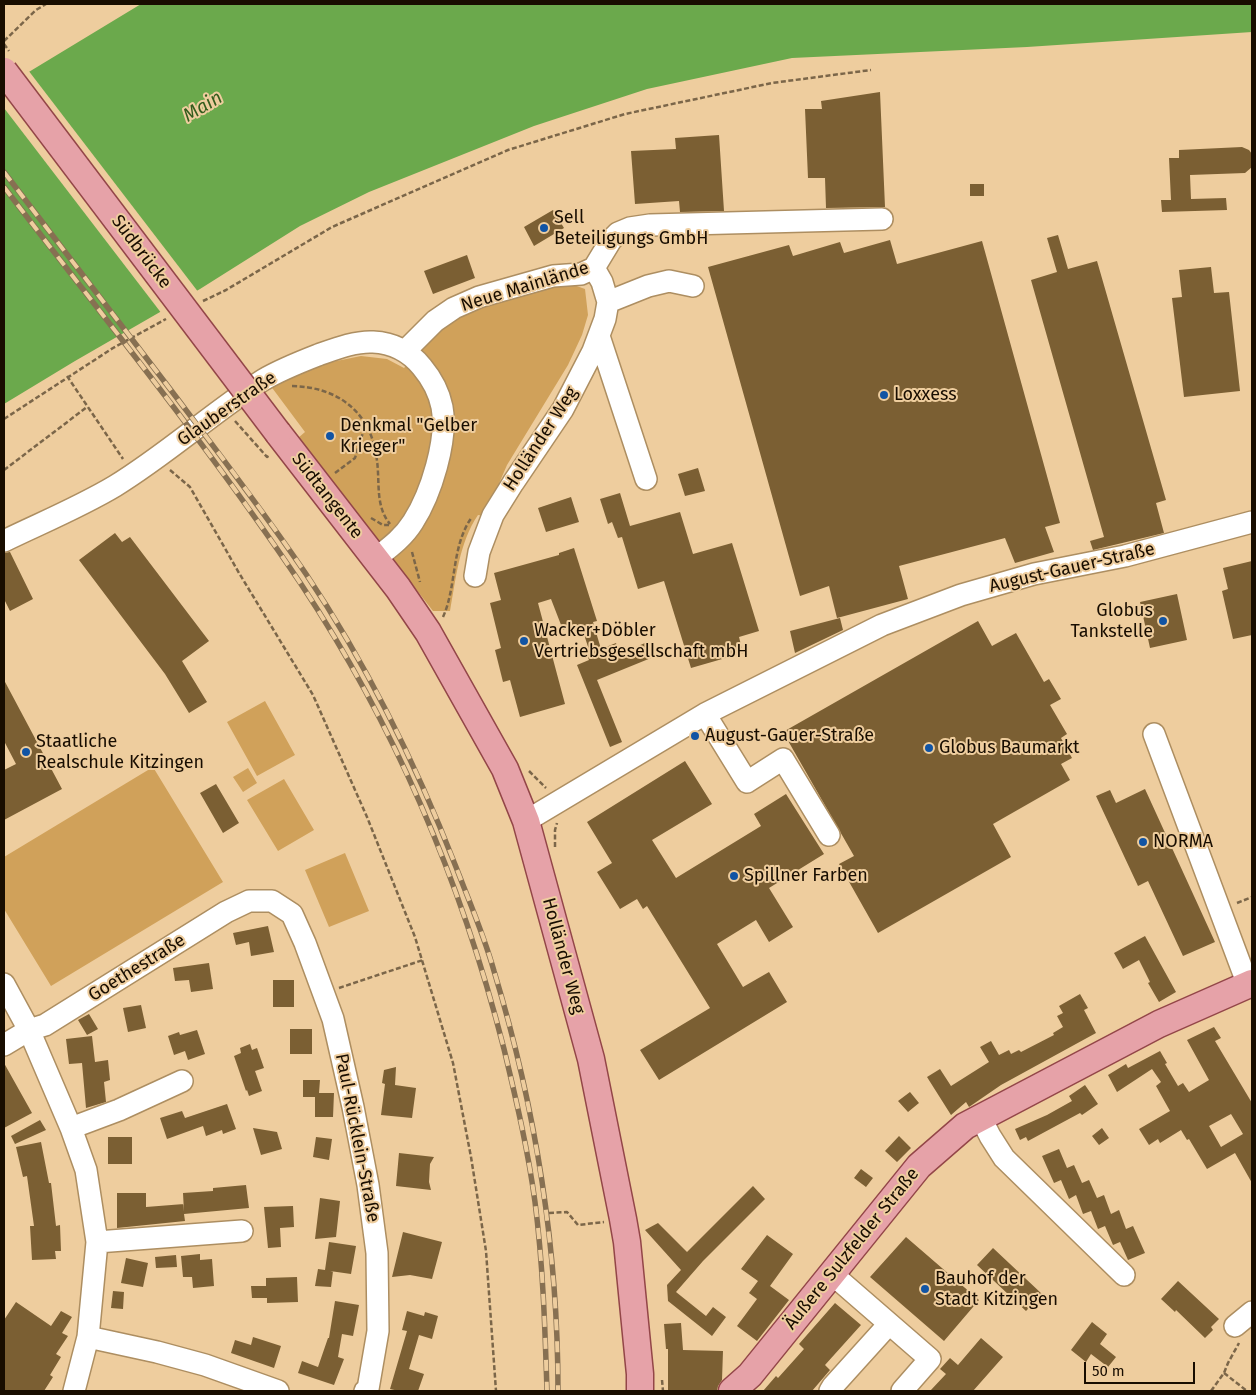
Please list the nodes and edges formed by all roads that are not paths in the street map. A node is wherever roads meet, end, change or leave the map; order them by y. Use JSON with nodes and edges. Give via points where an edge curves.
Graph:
{"nodes":[{"id":1,"x":4,"y":71,"type":"edge"},
{"id":2,"x":882,"y":219,"type":"dead end"},
{"id":3,"x":594,"y":268,"type":"junction"},
{"id":4,"x":693,"y":286,"type":"dead end"},
{"id":5,"x":608,"y":302,"type":"junction"},
{"id":6,"x":599,"y":336,"type":"junction"},
{"id":7,"x":405,"y":351,"type":"junction"},
{"id":8,"x":273,"y":441,"type":"joint"},
{"id":9,"x":646,"y":479,"type":"dead end"},
{"id":10,"x":1252,"y":522,"type":"edge"},
{"id":11,"x":4,"y":542,"type":"edge"},
{"id":12,"x":375,"y":559,"type":"junction"},
{"id":13,"x":475,"y":576,"type":"dead end"},
{"id":14,"x":705,"y":714,"type":"junction"},
{"id":15,"x":1154,"y":734,"type":"dead end"},
{"id":16,"x":526,"y":821,"type":"junction"},
{"id":17,"x":829,"y":835,"type":"dead end"},
{"id":18,"x":272,"y":901,"type":"joint"},
{"id":19,"x":4,"y":984,"type":"edge"},
{"id":20,"x":1250,"y":984,"type":"edge"},
{"id":21,"x":29,"y":1030,"type":"junction"},
{"id":22,"x":4,"y":1045,"type":"edge"},
{"id":23,"x":182,"y":1081,"type":"dead end"},
{"id":24,"x":981,"y":1118,"type":"junction"},
{"id":25,"x":71,"y":1128,"type":"junction"},
{"id":26,"x":242,"y":1231,"type":"dead end"},
{"id":27,"x":97,"y":1242,"type":"junction"},
{"id":28,"x":832,"y":1274,"type":"junction"},
{"id":29,"x":1124,"y":1276,"type":"dead end"},
{"id":30,"x":1252,"y":1312,"type":"edge"},
{"id":31,"x":889,"y":1324,"type":"junction"},
{"id":32,"x":1235,"y":1326,"type":"road end"},
{"id":33,"x":88,"y":1337,"type":"junction"},
{"id":34,"x":74,"y":1391,"type":"edge"},
{"id":35,"x":278,"y":1391,"type":"edge"},
{"id":36,"x":365,"y":1391,"type":"edge"},
{"id":37,"x":640,"y":1391,"type":"edge"},
{"id":38,"x":732,"y":1391,"type":"edge"},
{"id":39,"x":830,"y":1391,"type":"edge"},
{"id":40,"x":902,"y":1391,"type":"edge"}],
"edges":[{"from":1,"to":8,"type":"main road","name":"Südbrücke","bridge":true},
{"from":2,"to":3,"type":"street","name":"Neue Mainlände","via":[[630,228],[611,240]]},
{"from":3,"to":5,"type":"street"},
{"from":3,"to":7,"type":"street","name":"Neue Mainlände","via":[[581,274],[553,276],[479,297],[435,321]]},
{"from":4,"to":5,"type":"street","via":[[669,281]]},
{"from":5,"to":6,"type":"street","name":"Holländer Weg"},
{"from":6,"to":9,"type":"street"},
{"from":6,"to":13,"type":"street","name":"Holländer Weg","via":[[563,409],[512,482],[493,516],[479,552]]},
{"from":7,"to":11,"type":"street","name":"Glauberstraße","via":[[364,342],[333,350],[265,379],[154,461],[107,490]]},
{"from":7,"to":12,"type":"street","name":"Glauberstraße","via":[[417,360],[437,390],[443,426],[440,450],[421,509],[402,538]]},
{"from":8,"to":12,"type":"main road","name":"Südtangente"},
{"from":10,"to":14,"type":"street","name":"August-Gauer-Straße","via":[[1126,556],[1034,574],[961,595],[882,625]]},
{"from":12,"to":16,"type":"main road","name":"Holländer Weg","via":[[428,632],[461,689],[505,769]]},
{"from":14,"to":16,"type":"street","name":"August-Gauer-Straße"},
{"from":14,"to":17,"type":"street","via":[[747,782],[783,759]]},
{"from":15,"to":20,"type":"street"},
{"from":16,"to":37,"type":"main road","name":"Holländer Weg","via":[[591,1059],[628,1251]]},
{"from":18,"to":21,"type":"street","name":"Goethestraße","via":[[249,900],[45,1025]]},
{"from":18,"to":36,"type":"street","name":"Paul-Rücklein-Straße","via":[[292,914],[333,1019],[368,1185],[377,1253],[378,1331],[368,1389]]},
{"from":19,"to":21,"type":"street"},
{"from":20,"to":24,"type":"main road","name":"Äußere Sulzfelder Straße","via":[[1159,1024]]},
{"from":21,"to":22,"type":"street","name":"Goethestraße"},
{"from":21,"to":25,"type":"street"},
{"from":23,"to":25,"type":"street","via":[[120,1110]]},
{"from":24,"to":28,"type":"main road","name":"Äußere Sulzfelder Straße","via":[[965,1126],[919,1166]]},
{"from":24,"to":29,"type":"street","via":[[1004,1158]]},
{"from":25,"to":27,"type":"street","via":[[86,1170]]},
{"from":26,"to":27,"type":"street"},
{"from":27,"to":33,"type":"street"},
{"from":28,"to":31,"type":"street"},
{"from":28,"to":38,"type":"main road","name":"Äußere Sulzfelder Straße","via":[[750,1375]]},
{"from":30,"to":32,"type":"street"},
{"from":31,"to":39,"type":"street"},
{"from":31,"to":40,"type":"street","via":[[930,1359]]},
{"from":33,"to":34,"type":"street"},
{"from":33,"to":35,"type":"street","via":[[205,1365]]}]}
